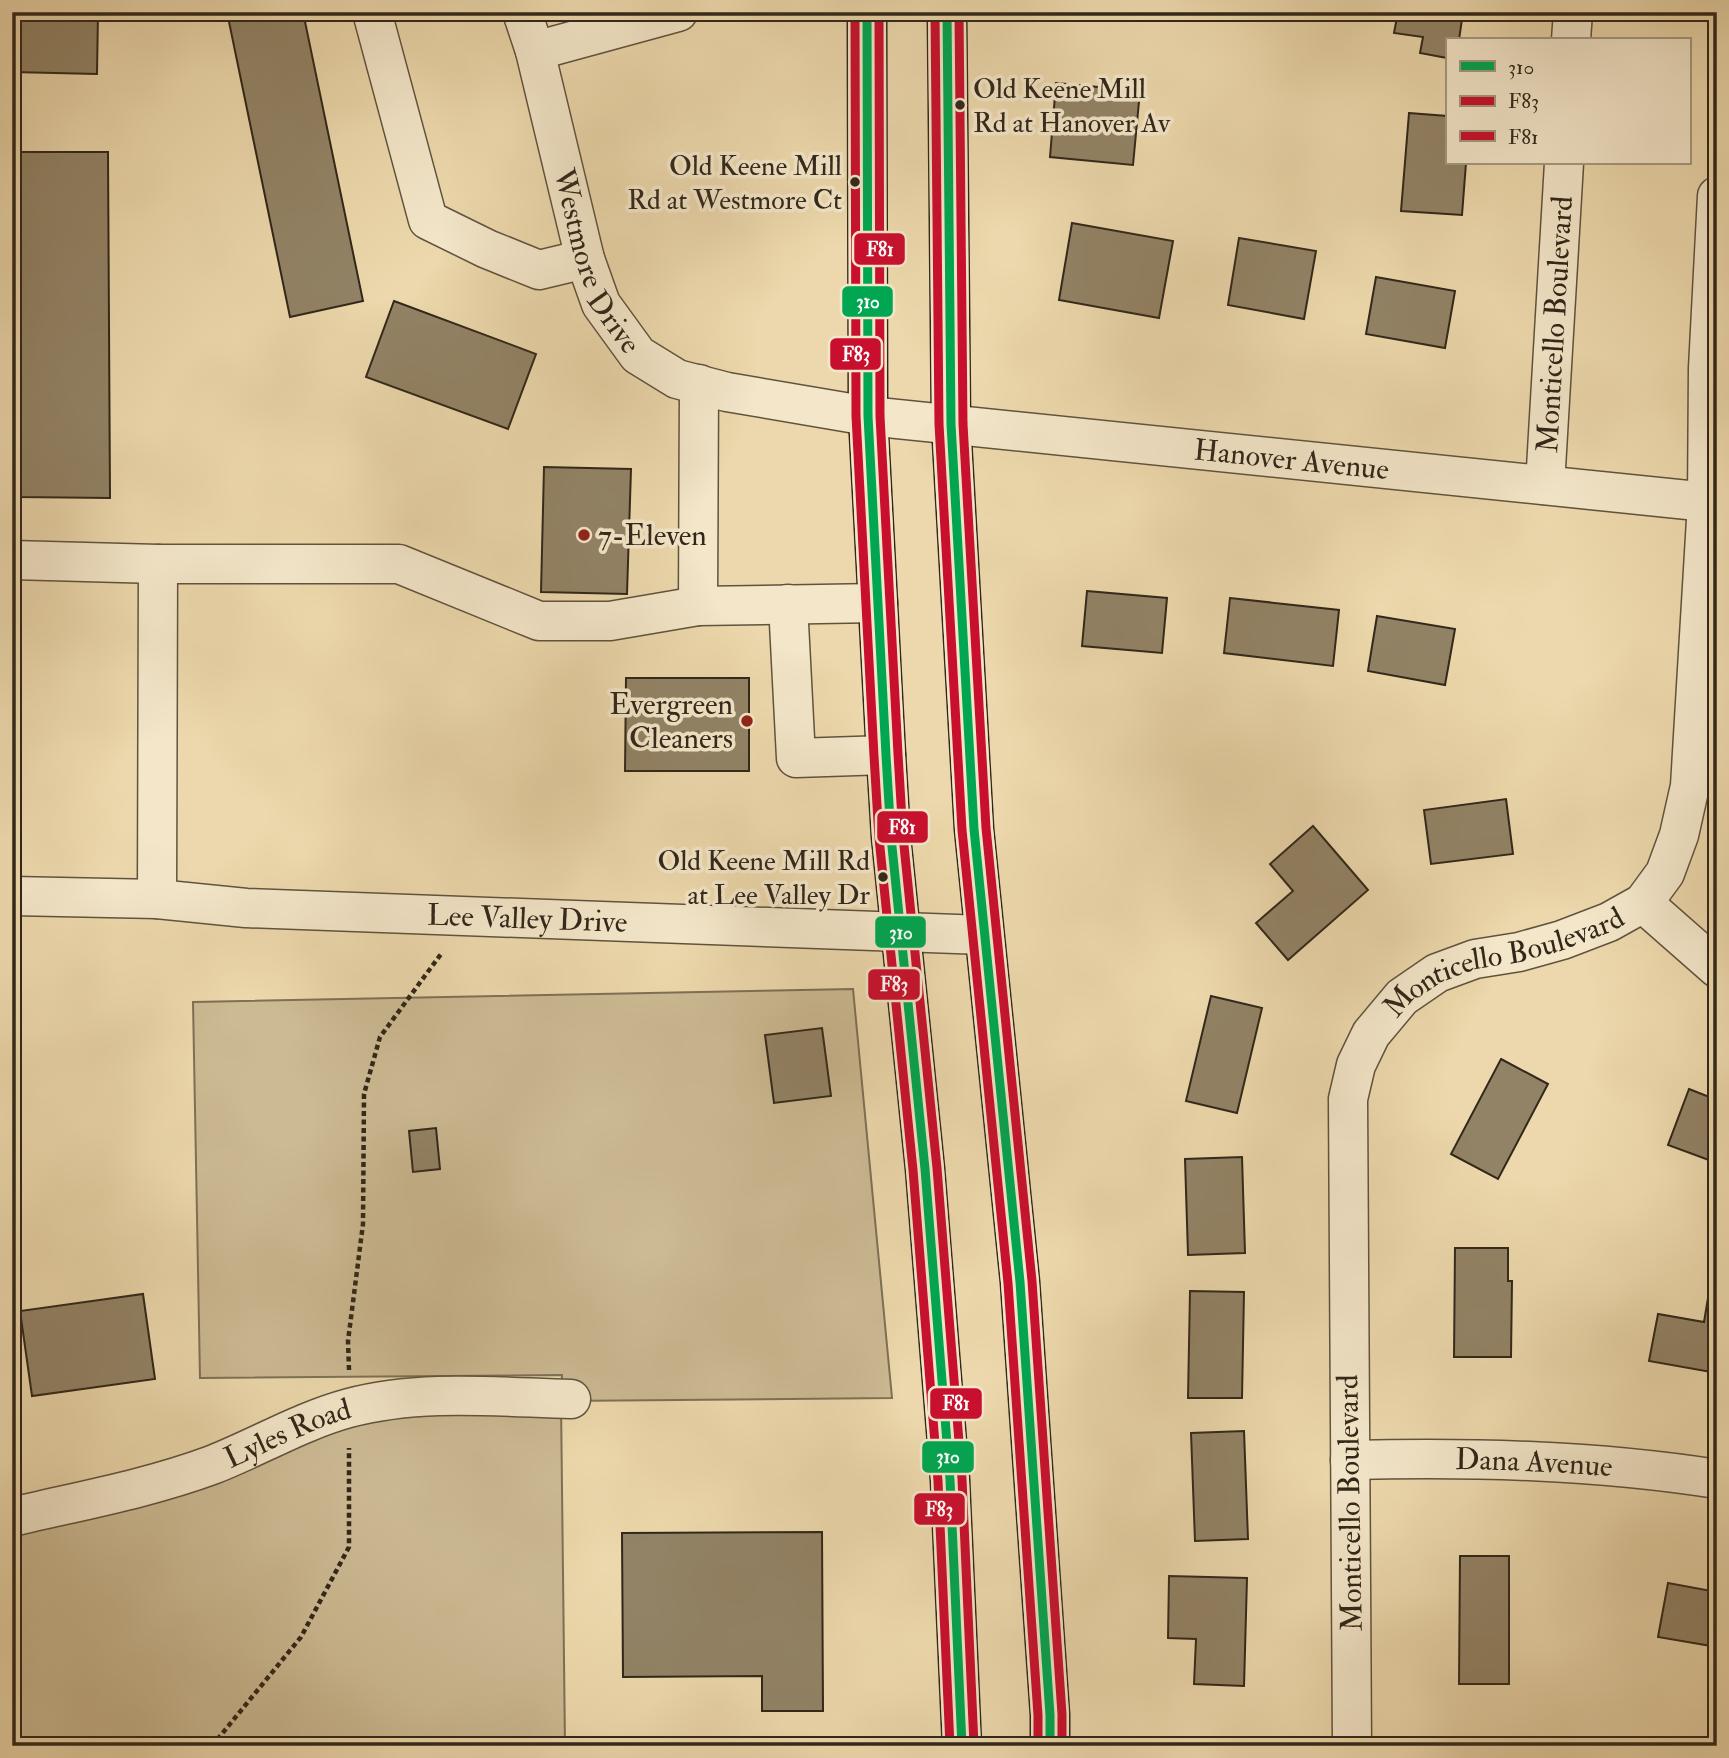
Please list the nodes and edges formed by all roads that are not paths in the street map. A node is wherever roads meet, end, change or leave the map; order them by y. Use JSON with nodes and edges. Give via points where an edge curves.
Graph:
{"nodes":[{"id":1,"x":372,"y":12,"type":"edge"},
{"id":2,"x":522,"y":12,"type":"edge"},
{"id":3,"x":678,"y":12,"type":"edge"},
{"id":4,"x":867,"y":12,"type":"edge"},
{"id":5,"x":947,"y":12,"type":"edge"},
{"id":6,"x":1573,"y":12,"type":"edge"},
{"id":7,"x":1571,"y":38,"type":"edge"},
{"id":8,"x":535,"y":51,"type":"junction"},
{"id":9,"x":1564,"y":164,"type":"edge"},
{"id":10,"x":1717,"y":196,"type":"edge"},
{"id":11,"x":585,"y":259,"type":"junction"},
{"id":12,"x":698,"y":384,"type":"junction"},
{"id":13,"x":868,"y":416,"type":"junction"},
{"id":14,"x":951,"y":424,"type":"junction"},
{"id":15,"x":1545,"y":485,"type":"junction"},
{"id":16,"x":1712,"y":503,"type":"edge"},
{"id":17,"x":12,"y":560,"type":"edge"},
{"id":18,"x":158,"y":564,"type":"junction"},
{"id":19,"x":878,"y":603,"type":"junction"},
{"id":20,"x":789,"y":604,"type":"junction"},
{"id":21,"x":698,"y":606,"type":"junction"},
{"id":22,"x":886,"y":755,"type":"junction"},
{"id":23,"x":12,"y":896,"type":"edge"},
{"id":24,"x":157,"y":899,"type":"junction"},
{"id":25,"x":1643,"y":902,"type":"junction"},
{"id":26,"x":899,"y":932,"type":"junction"},
{"id":27,"x":984,"y":934,"type":"junction"},
{"id":28,"x":1717,"y":968,"type":"edge"},
{"id":29,"x":570,"y":1399,"type":"dead end"},
{"id":30,"x":1350,"y":1460,"type":"junction"},
{"id":31,"x":1717,"y":1479,"type":"edge"},
{"id":32,"x":12,"y":1517,"type":"edge"},
{"id":33,"x":962,"y":1746,"type":"edge"},
{"id":34,"x":1050,"y":1746,"type":"edge"},
{"id":35,"x":1352,"y":1746,"type":"edge"}],
"edges":[{"from":1,"to":11,"type":"street","via":[[428,220],[539,270]]},
{"from":2,"to":8,"type":"street","name":"Westmore Drive"},
{"from":3,"to":8,"type":"street"},
{"from":4,"to":13,"type":"main road"},
{"from":5,"to":14,"type":"main road"},
{"from":6,"to":7,"type":"street"},
{"from":8,"to":11,"type":"street","name":"Westmore Drive"},
{"from":9,"to":15,"type":"street","name":"Monticello Boulevard"},
{"from":10,"to":16,"type":"street","name":"Monticello Boulevard","via":[[1708,368]]},
{"from":11,"to":12,"type":"street","name":"Westmore Drive","via":[[601,304],[638,355],[677,379]]},
{"from":12,"to":13,"type":"street","name":"Westmore Drive"},
{"from":12,"to":21,"type":"street"},
{"from":13,"to":14,"type":"street","name":"Hanover Avenue"},
{"from":13,"to":19,"type":"main road"},
{"from":14,"to":15,"type":"street","name":"Hanover Avenue"},
{"from":14,"to":27,"type":"main road"},
{"from":15,"to":16,"type":"street","name":"Hanover Avenue"},
{"from":16,"to":25,"type":"street","name":"Monticello Boulevard","via":[[1690,786],[1665,873]]},
{"from":17,"to":18,"type":"street"},
{"from":18,"to":21,"type":"street","via":[[400,564],[539,621],[610,621]]},
{"from":18,"to":24,"type":"street"},
{"from":19,"to":20,"type":"street"},
{"from":19,"to":22,"type":"main road"},
{"from":20,"to":21,"type":"street"},
{"from":20,"to":22,"type":"street","via":[[796,758]]},
{"from":22,"to":26,"type":"main road"},
{"from":23,"to":24,"type":"street","name":"Lee Valley Drive"},
{"from":24,"to":26,"type":"street","name":"Lee Valley Drive","via":[[246,908]]},
{"from":25,"to":28,"type":"street"},
{"from":25,"to":30,"type":"street","name":"Monticello Boulevard","via":[[1609,922],[1562,940],[1475,959],[1437,973],[1402,997],[1371,1034],[1356,1065],[1348,1099]]},
{"from":26,"to":27,"type":"street","name":"Lee Valley Drive"},
{"from":26,"to":33,"type":"main road","via":[[925,1169],[949,1466]]},
{"from":27,"to":34,"type":"main road","via":[[1020,1282]]},
{"from":29,"to":32,"type":"street","name":"Lyles Road","via":[[432,1396],[349,1408],[148,1486]]},
{"from":30,"to":31,"type":"street","name":"Dana Avenue","via":[[1545,1461]]},
{"from":30,"to":35,"type":"street","name":"Monticello Boulevard"}]}
